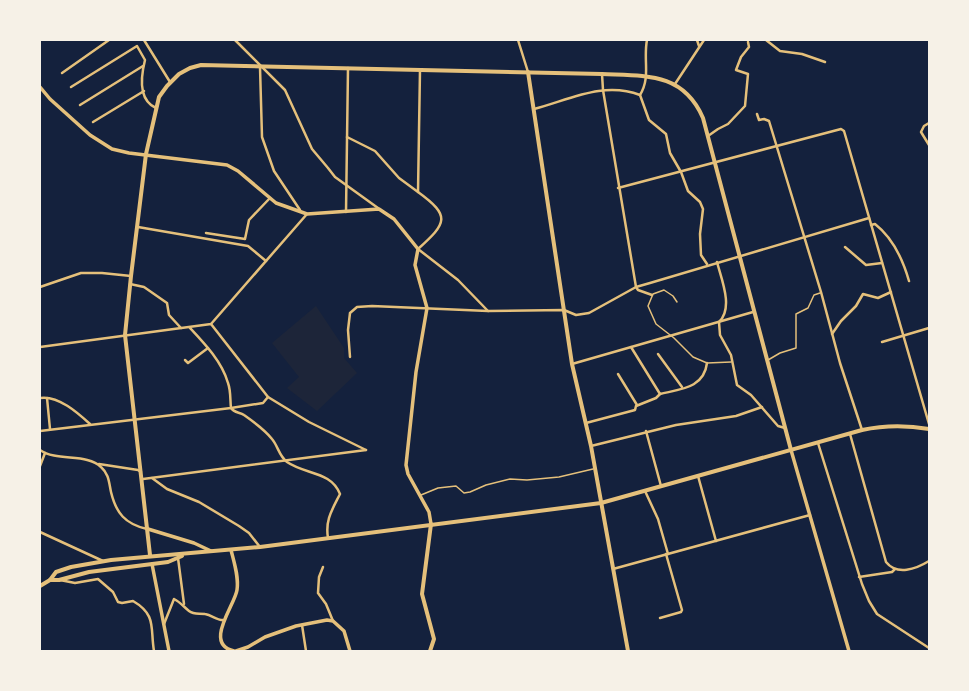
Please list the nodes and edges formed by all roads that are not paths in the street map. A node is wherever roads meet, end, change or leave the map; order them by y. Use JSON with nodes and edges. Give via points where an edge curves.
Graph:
{"nodes":[{"id":1,"x":109,"y":40,"type":"edge"},
{"id":2,"x":144,"y":40,"type":"edge"},
{"id":3,"x":235,"y":40,"type":"edge"},
{"id":4,"x":518,"y":40,"type":"edge"},
{"id":5,"x":647,"y":40,"type":"edge"},
{"id":6,"x":697,"y":40,"type":"edge"},
{"id":7,"x":704,"y":40,"type":"edge"},
{"id":8,"x":766,"y":40,"type":"edge"},
{"id":9,"x":748,"y":42,"type":"dead end"},
{"id":10,"x":699,"y":46,"type":"junction"},
{"id":11,"x":825,"y":62,"type":"dead end"},
{"id":12,"x":143,"y":66,"type":"junction"},
{"id":13,"x":260,"y":67,"type":"junction"},
{"id":14,"x":348,"y":68,"type":"junction"},
{"id":15,"x":420,"y":70,"type":"junction"},
{"id":16,"x":528,"y":72,"type":"junction"},
{"id":17,"x":62,"y":73,"type":"dead end"},
{"id":18,"x":602,"y":74,"type":"junction"},
{"id":19,"x":647,"y":76,"type":"junction"},
{"id":20,"x":170,"y":82,"type":"junction"},
{"id":21,"x":675,"y":84,"type":"junction"},
{"id":22,"x":40,"y":86,"type":"edge"},
{"id":23,"x":71,"y":87,"type":"dead end"},
{"id":24,"x":603,"y":89,"type":"junction"},
{"id":25,"x":144,"y":91,"type":"junction"},
{"id":26,"x":640,"y":95,"type":"junction"},
{"id":27,"x":80,"y":106,"type":"dead end"},
{"id":28,"x":156,"y":108,"type":"junction"},
{"id":29,"x":533,"y":109,"type":"junction"},
{"id":30,"x":757,"y":114,"type":"dead end"},
{"id":31,"x":93,"y":122,"type":"dead end"},
{"id":32,"x":929,"y":123,"type":"edge"},
{"id":33,"x":708,"y":136,"type":"junction"},
{"id":34,"x":347,"y":137,"type":"junction"},
{"id":35,"x":929,"y":145,"type":"edge"},
{"id":36,"x":776,"y":146,"type":"junction"},
{"id":37,"x":146,"y":154,"type":"junction"},
{"id":38,"x":715,"y":163,"type":"junction"},
{"id":39,"x":681,"y":172,"type":"junction"},
{"id":40,"x":346,"y":186,"type":"junction"},
{"id":41,"x":618,"y":188,"type":"junction"},
{"id":42,"x":418,"y":192,"type":"junction"},
{"id":43,"x":270,"y":198,"type":"junction"},
{"id":44,"x":379,"y":209,"type":"junction"},
{"id":45,"x":300,"y":211,"type":"junction"},
{"id":46,"x":346,"y":212,"type":"junction"},
{"id":47,"x":307,"y":214,"type":"junction"},
{"id":48,"x":869,"y":218,"type":"junction"},
{"id":49,"x":871,"y":225,"type":"junction"},
{"id":50,"x":138,"y":227,"type":"junction"},
{"id":51,"x":206,"y":233,"type":"dead end"},
{"id":52,"x":804,"y":238,"type":"junction"},
{"id":53,"x":845,"y":248,"type":"dead end"},
{"id":54,"x":418,"y":249,"type":"junction"},
{"id":55,"x":738,"y":256,"type":"junction"},
{"id":56,"x":266,"y":261,"type":"junction"},
{"id":57,"x":717,"y":262,"type":"junction"},
{"id":58,"x":882,"y":263,"type":"junction"},
{"id":59,"x":707,"y":264,"type":"junction"},
{"id":60,"x":131,"y":276,"type":"junction"},
{"id":61,"x":909,"y":281,"type":"dead end"},
{"id":62,"x":130,"y":284,"type":"junction"},
{"id":63,"x":40,"y":287,"type":"edge"},
{"id":64,"x":636,"y":287,"type":"junction"},
{"id":65,"x":821,"y":292,"type":"junction"},
{"id":66,"x":891,"y":292,"type":"junction"},
{"id":67,"x":652,"y":295,"type":"junction"},
{"id":68,"x":676,"y":302,"type":"dead end"},
{"id":69,"x":427,"y":308,"type":"junction"},
{"id":70,"x":564,"y":310,"type":"junction"},
{"id":71,"x":488,"y":311,"type":"junction"},
{"id":72,"x":754,"y":312,"type":"junction"},
{"id":73,"x":719,"y":322,"type":"junction"},
{"id":74,"x":211,"y":324,"type":"junction"},
{"id":75,"x":189,"y":327,"type":"junction"},
{"id":76,"x":181,"y":328,"type":"junction"},
{"id":77,"x":929,"y":328,"type":"edge"},
{"id":78,"x":832,"y":334,"type":"junction"},
{"id":79,"x":126,"y":335,"type":"junction"},
{"id":80,"x":904,"y":335,"type":"junction"},
{"id":81,"x":671,"y":336,"type":"junction"},
{"id":82,"x":882,"y":342,"type":"dead end"},
{"id":83,"x":40,"y":347,"type":"edge"},
{"id":84,"x":631,"y":347,"type":"junction"},
{"id":85,"x":208,"y":348,"type":"junction"},
{"id":86,"x":658,"y":354,"type":"dead end"},
{"id":87,"x":350,"y":357,"type":"dead end"},
{"id":88,"x":185,"y":360,"type":"dead end"},
{"id":89,"x":767,"y":360,"type":"junction"},
{"id":90,"x":731,"y":362,"type":"junction"},
{"id":91,"x":708,"y":363,"type":"junction"},
{"id":92,"x":572,"y":364,"type":"junction"},
{"id":93,"x":618,"y":374,"type":"dead end"},
{"id":94,"x":682,"y":388,"type":"junction"},
{"id":95,"x":660,"y":394,"type":"junction"},
{"id":96,"x":268,"y":397,"type":"junction"},
{"id":97,"x":40,"y":398,"type":"edge"},
{"id":98,"x":47,"y":398,"type":"junction"},
{"id":99,"x":637,"y":405,"type":"junction"},
{"id":100,"x":762,"y":407,"type":"junction"},
{"id":101,"x":231,"y":408,"type":"junction"},
{"id":102,"x":135,"y":418,"type":"junction"},
{"id":103,"x":586,"y":423,"type":"junction"},
{"id":104,"x":90,"y":424,"type":"junction"},
{"id":105,"x":929,"y":424,"type":"edge"},
{"id":106,"x":784,"y":428,"type":"junction"},
{"id":107,"x":50,"y":429,"type":"junction"},
{"id":108,"x":929,"y":429,"type":"edge"},
{"id":109,"x":862,"y":430,"type":"junction"},
{"id":110,"x":40,"y":431,"type":"edge"},
{"id":111,"x":646,"y":431,"type":"junction"},
{"id":112,"x":850,"y":434,"type":"junction"},
{"id":113,"x":818,"y":443,"type":"junction"},
{"id":114,"x":591,"y":446,"type":"junction"},
{"id":115,"x":40,"y":450,"type":"edge"},
{"id":116,"x":791,"y":450,"type":"junction"},
{"id":117,"x":45,"y":453,"type":"junction"},
{"id":118,"x":285,"y":460,"type":"junction"},
{"id":119,"x":99,"y":464,"type":"junction"},
{"id":120,"x":40,"y":466,"type":"edge"},
{"id":121,"x":595,"y":468,"type":"junction"},
{"id":122,"x":142,"y":472,"type":"junction"},
{"id":123,"x":698,"y":476,"type":"junction"},
{"id":124,"x":143,"y":478,"type":"junction"},
{"id":125,"x":151,"y":478,"type":"junction"},
{"id":126,"x":661,"y":486,"type":"junction"},
{"id":127,"x":645,"y":490,"type":"junction"},
{"id":128,"x":419,"y":496,"type":"junction"},
{"id":129,"x":601,"y":503,"type":"junction"},
{"id":130,"x":810,"y":516,"type":"junction"},
{"id":131,"x":431,"y":524,"type":"junction"},
{"id":132,"x":148,"y":529,"type":"junction"},
{"id":133,"x":40,"y":532,"type":"edge"},
{"id":134,"x":328,"y":538,"type":"junction"},
{"id":135,"x":716,"y":541,"type":"junction"},
{"id":136,"x":260,"y":547,"type":"junction"},
{"id":137,"x":231,"y":550,"type":"junction"},
{"id":138,"x":212,"y":552,"type":"junction"},
{"id":139,"x":667,"y":554,"type":"junction"},
{"id":140,"x":150,"y":555,"type":"junction"},
{"id":141,"x":184,"y":555,"type":"junction"},
{"id":142,"x":178,"y":557,"type":"junction"},
{"id":143,"x":103,"y":561,"type":"junction"},
{"id":144,"x":929,"y":561,"type":"edge"},
{"id":145,"x":152,"y":564,"type":"junction"},
{"id":146,"x":323,"y":567,"type":"dead end"},
{"id":147,"x":613,"y":569,"type":"junction"},
{"id":148,"x":895,"y":569,"type":"junction"},
{"id":149,"x":859,"y":577,"type":"junction"},
{"id":150,"x":50,"y":580,"type":"junction"},
{"id":151,"x":60,"y":580,"type":"junction"},
{"id":152,"x":40,"y":586,"type":"edge"},
{"id":153,"x":184,"y":605,"type":"junction"},
{"id":154,"x":660,"y":618,"type":"dead end"},
{"id":155,"x":223,"y":620,"type":"junction"},
{"id":156,"x":332,"y":621,"type":"junction"},
{"id":157,"x":164,"y":624,"type":"junction"},
{"id":158,"x":302,"y":625,"type":"junction"},
{"id":159,"x":929,"y":648,"type":"edge"},
{"id":160,"x":154,"y":651,"type":"edge"},
{"id":161,"x":169,"y":651,"type":"edge"},
{"id":162,"x":235,"y":651,"type":"edge"},
{"id":163,"x":306,"y":651,"type":"edge"},
{"id":164,"x":350,"y":651,"type":"edge"},
{"id":165,"x":430,"y":651,"type":"edge"},
{"id":166,"x":628,"y":651,"type":"edge"},
{"id":167,"x":849,"y":651,"type":"edge"}],
"edges":[{"from":1,"to":17,"type":"street"},
{"from":2,"to":20,"type":"street"},
{"from":3,"to":13,"type":"street"},
{"from":4,"to":16,"type":"street"},
{"from":5,"to":19,"type":"street"},
{"from":6,"to":10,"type":"street"},
{"from":7,"to":10,"type":"street"},
{"from":8,"to":11,"type":"street","via":[[780,51],[802,54]]},
{"from":9,"to":33,"type":"street","via":[[749,46],[736,70],[748,74],[745,106],[728,124]]},
{"from":10,"to":21,"type":"street"},
{"from":12,"to":23,"type":"street","via":[[144,56],[137,46]]},
{"from":12,"to":25,"type":"street","via":[[141,75]]},
{"from":12,"to":27,"type":"street"},
{"from":13,"to":14,"type":"main road"},
{"from":13,"to":20,"type":"main road","via":[[201,65],[184,71]]},
{"from":13,"to":40,"type":"street","via":[[291,98],[312,149],[335,177]]},
{"from":13,"to":45,"type":"street","via":[[262,137],[274,171]]},
{"from":14,"to":15,"type":"main road"},
{"from":14,"to":34,"type":"street"},
{"from":15,"to":16,"type":"main road"},
{"from":15,"to":42,"type":"street"},
{"from":16,"to":18,"type":"main road"},
{"from":16,"to":29,"type":"main road"},
{"from":18,"to":19,"type":"main road"},
{"from":18,"to":24,"type":"street"},
{"from":19,"to":21,"type":"main road"},
{"from":19,"to":26,"type":"street"},
{"from":20,"to":28,"type":"main road","via":[[159,97]]},
{"from":21,"to":33,"type":"main road","via":[[686,92],[697,106]]},
{"from":22,"to":37,"type":"street","via":[[50,99],[97,141],[117,150]]},
{"from":24,"to":26,"type":"street"},
{"from":24,"to":29,"type":"street"},
{"from":24,"to":41,"type":"street"},
{"from":25,"to":28,"type":"street","via":[[151,106]]},
{"from":25,"to":31,"type":"street"},
{"from":26,"to":39,"type":"street","via":[[649,120],[666,134],[670,154]]},
{"from":28,"to":37,"type":"main road"},
{"from":29,"to":70,"type":"main road"},
{"from":30,"to":36,"type":"street","via":[[759,120],[769,121]]},
{"from":32,"to":35,"type":"street","via":[[921,132]]},
{"from":33,"to":38,"type":"main road"},
{"from":34,"to":40,"type":"street"},
{"from":34,"to":42,"type":"street","via":[[375,151],[399,178]]},
{"from":36,"to":38,"type":"street"},
{"from":36,"to":48,"type":"street","via":[[841,129]]},
{"from":36,"to":52,"type":"street"},
{"from":37,"to":43,"type":"street","via":[[227,165]]},
{"from":37,"to":50,"type":"main road"},
{"from":38,"to":39,"type":"street"},
{"from":38,"to":55,"type":"main road"},
{"from":39,"to":41,"type":"street"},
{"from":39,"to":59,"type":"street","via":[[688,191],[700,202],[702,209],[701,255]]},
{"from":40,"to":44,"type":"street"},
{"from":40,"to":46,"type":"street"},
{"from":41,"to":64,"type":"street"},
{"from":42,"to":54,"type":"street","via":[[439,209],[442,217],[438,231]]},
{"from":43,"to":45,"type":"street","via":[[285,207]]},
{"from":43,"to":51,"type":"street","via":[[249,220],[244,239]]},
{"from":44,"to":46,"type":"street"},
{"from":44,"to":54,"type":"street","via":[[394,219]]},
{"from":45,"to":47,"type":"street"},
{"from":46,"to":47,"type":"street"},
{"from":47,"to":56,"type":"street"},
{"from":48,"to":49,"type":"street"},
{"from":48,"to":52,"type":"street"},
{"from":49,"to":58,"type":"street"},
{"from":49,"to":61,"type":"street","via":[[875,224],[881,229],[899,254]]},
{"from":50,"to":56,"type":"street","via":[[248,246]]},
{"from":50,"to":60,"type":"main road"},
{"from":52,"to":55,"type":"street"},
{"from":52,"to":65,"type":"street"},
{"from":53,"to":58,"type":"street","via":[[866,265]]},
{"from":54,"to":69,"type":"street","via":[[415,265]]},
{"from":54,"to":71,"type":"street","via":[[458,280]]},
{"from":55,"to":57,"type":"street"},
{"from":55,"to":72,"type":"main road"},
{"from":56,"to":74,"type":"street"},
{"from":57,"to":59,"type":"street"},
{"from":57,"to":73,"type":"street","via":[[726,298],[722,319]]},
{"from":58,"to":66,"type":"street"},
{"from":59,"to":64,"type":"street"},
{"from":60,"to":62,"type":"main road"},
{"from":60,"to":63,"type":"street","via":[[81,273]]},
{"from":62,"to":76,"type":"street","via":[[144,287],[167,303],[169,314]]},
{"from":62,"to":79,"type":"main road"},
{"from":64,"to":67,"type":"street"},
{"from":64,"to":70,"type":"street","via":[[585,314],[576,315]]},
{"from":65,"to":78,"type":"street"},
{"from":65,"to":89,"type":"lane","via":[[814,295],[808,308],[796,314],[796,348]]},
{"from":66,"to":78,"type":"street","via":[[878,298],[863,294]]},
{"from":66,"to":80,"type":"street"},
{"from":67,"to":68,"type":"lane","via":[[664,290],[673,296]]},
{"from":67,"to":81,"type":"lane","via":[[648,305],[656,324]]},
{"from":69,"to":71,"type":"street"},
{"from":69,"to":87,"type":"street","via":[[372,306],[354,309],[350,313],[348,325]]},
{"from":69,"to":128,"type":"street","via":[[416,372],[406,465]]},
{"from":70,"to":71,"type":"street"},
{"from":70,"to":92,"type":"main road"},
{"from":72,"to":73,"type":"street"},
{"from":72,"to":89,"type":"main road"},
{"from":73,"to":81,"type":"street"},
{"from":73,"to":90,"type":"street","via":[[720,335],[731,355]]},
{"from":74,"to":75,"type":"street"},
{"from":74,"to":96,"type":"street"},
{"from":75,"to":76,"type":"street"},
{"from":75,"to":85,"type":"street"},
{"from":76,"to":79,"type":"street"},
{"from":77,"to":80,"type":"street"},
{"from":78,"to":109,"type":"street"},
{"from":79,"to":83,"type":"street"},
{"from":79,"to":102,"type":"main road"},
{"from":80,"to":82,"type":"street"},
{"from":80,"to":105,"type":"street"},
{"from":81,"to":84,"type":"street"},
{"from":81,"to":91,"type":"lane","via":[[693,357]]},
{"from":84,"to":92,"type":"street"},
{"from":84,"to":95,"type":"street"},
{"from":85,"to":88,"type":"street","via":[[188,363]]},
{"from":85,"to":101,"type":"street","via":[[228,383]]},
{"from":86,"to":94,"type":"street"},
{"from":89,"to":106,"type":"main road"},
{"from":90,"to":91,"type":"lane"},
{"from":90,"to":100,"type":"street","via":[[737,385],[752,395]]},
{"from":91,"to":94,"type":"street","via":[[699,382]]},
{"from":92,"to":103,"type":"main road"},
{"from":93,"to":99,"type":"street"},
{"from":94,"to":95,"type":"street"},
{"from":95,"to":99,"type":"street"},
{"from":96,"to":101,"type":"street","via":[[263,403]]},
{"from":96,"to":118,"type":"street","via":[[309,422],[366,450]]},
{"from":97,"to":98,"type":"street"},
{"from":98,"to":104,"type":"street","via":[[68,407]]},
{"from":98,"to":107,"type":"street"},
{"from":99,"to":103,"type":"street","via":[[635,410]]},
{"from":100,"to":106,"type":"street","via":[[778,426]]},
{"from":100,"to":111,"type":"street","via":[[736,416]]},
{"from":101,"to":102,"type":"street"},
{"from":101,"to":118,"type":"street","via":[[273,440]]},
{"from":102,"to":104,"type":"street"},
{"from":102,"to":122,"type":"main road"},
{"from":103,"to":114,"type":"main road"},
{"from":104,"to":107,"type":"street"},
{"from":106,"to":116,"type":"main road"},
{"from":107,"to":110,"type":"street"},
{"from":108,"to":109,"type":"main road","via":[[880,426]]},
{"from":109,"to":112,"type":"main road"},
{"from":111,"to":114,"type":"street"},
{"from":111,"to":126,"type":"street"},
{"from":112,"to":113,"type":"main road"},
{"from":112,"to":148,"type":"street","via":[[886,562]]},
{"from":113,"to":116,"type":"main road"},
{"from":113,"to":149,"type":"street"},
{"from":114,"to":121,"type":"main road"},
{"from":115,"to":117,"type":"street"},
{"from":116,"to":123,"type":"main road"},
{"from":116,"to":130,"type":"street"},
{"from":117,"to":119,"type":"street"},
{"from":117,"to":120,"type":"street"},
{"from":118,"to":125,"type":"street"},
{"from":118,"to":134,"type":"street","via":[[337,485],[340,494],[328,516]]},
{"from":119,"to":122,"type":"street"},
{"from":119,"to":132,"type":"street","via":[[109,478],[120,513],[132,525]]},
{"from":121,"to":128,"type":"lane","via":[[559,477],[527,480],[510,478],[464,493],[457,486],[445,486]]},
{"from":121,"to":129,"type":"main road"},
{"from":122,"to":124,"type":"main road"},
{"from":123,"to":126,"type":"main road"},
{"from":123,"to":135,"type":"street"},
{"from":124,"to":125,"type":"street"},
{"from":124,"to":132,"type":"main road"},
{"from":125,"to":136,"type":"street","via":[[167,489],[200,502],[239,526],[249,533]]},
{"from":126,"to":127,"type":"main road"},
{"from":127,"to":129,"type":"main road"},
{"from":127,"to":139,"type":"street","via":[[658,519]]},
{"from":128,"to":131,"type":"street","via":[[429,512]]},
{"from":129,"to":131,"type":"main road"},
{"from":129,"to":147,"type":"main road"},
{"from":130,"to":135,"type":"street"},
{"from":130,"to":167,"type":"street"},
{"from":131,"to":134,"type":"main road"},
{"from":131,"to":165,"type":"main road","via":[[422,594],[434,639]]},
{"from":132,"to":138,"type":"street","via":[[194,543]]},
{"from":132,"to":140,"type":"main road"},
{"from":133,"to":143,"type":"street"},
{"from":134,"to":136,"type":"main road"},
{"from":135,"to":139,"type":"street"},
{"from":136,"to":137,"type":"main road"},
{"from":137,"to":138,"type":"main road"},
{"from":137,"to":155,"type":"street","via":[[237,589]]},
{"from":138,"to":141,"type":"main road"},
{"from":139,"to":147,"type":"street"},
{"from":139,"to":154,"type":"street","via":[[682,610]]},
{"from":140,"to":141,"type":"main road"},
{"from":140,"to":143,"type":"main road"},
{"from":141,"to":142,"type":"main road"},
{"from":142,"to":145,"type":"main road","via":[[168,562]]},
{"from":142,"to":153,"type":"street"},
{"from":143,"to":150,"type":"main road","via":[[56,572]]},
{"from":144,"to":148,"type":"street","via":[[920,567]]},
{"from":145,"to":151,"type":"main road","via":[[89,572]]},
{"from":145,"to":157,"type":"street"},
{"from":146,"to":156,"type":"street","via":[[319,577],[318,593],[326,604]]},
{"from":147,"to":166,"type":"main road"},
{"from":148,"to":149,"type":"street","via":[[892,572]]},
{"from":149,"to":159,"type":"street","via":[[868,601],[878,614]]},
{"from":150,"to":151,"type":"main road"},
{"from":150,"to":152,"type":"main road"},
{"from":151,"to":160,"type":"street","via":[[75,583],[98,580],[113,592],[118,602],[133,601],[139,604],[151,618]]},
{"from":153,"to":155,"type":"street","via":[[190,612]]},
{"from":153,"to":157,"type":"street","via":[[174,599]]},
{"from":155,"to":162,"type":"street","via":[[222,641],[228,649]]},
{"from":156,"to":158,"type":"street"},
{"from":156,"to":164,"type":"street","via":[[344,631]]},
{"from":157,"to":161,"type":"street"},
{"from":158,"to":162,"type":"street","via":[[265,637]]},
{"from":158,"to":163,"type":"street"}]}
